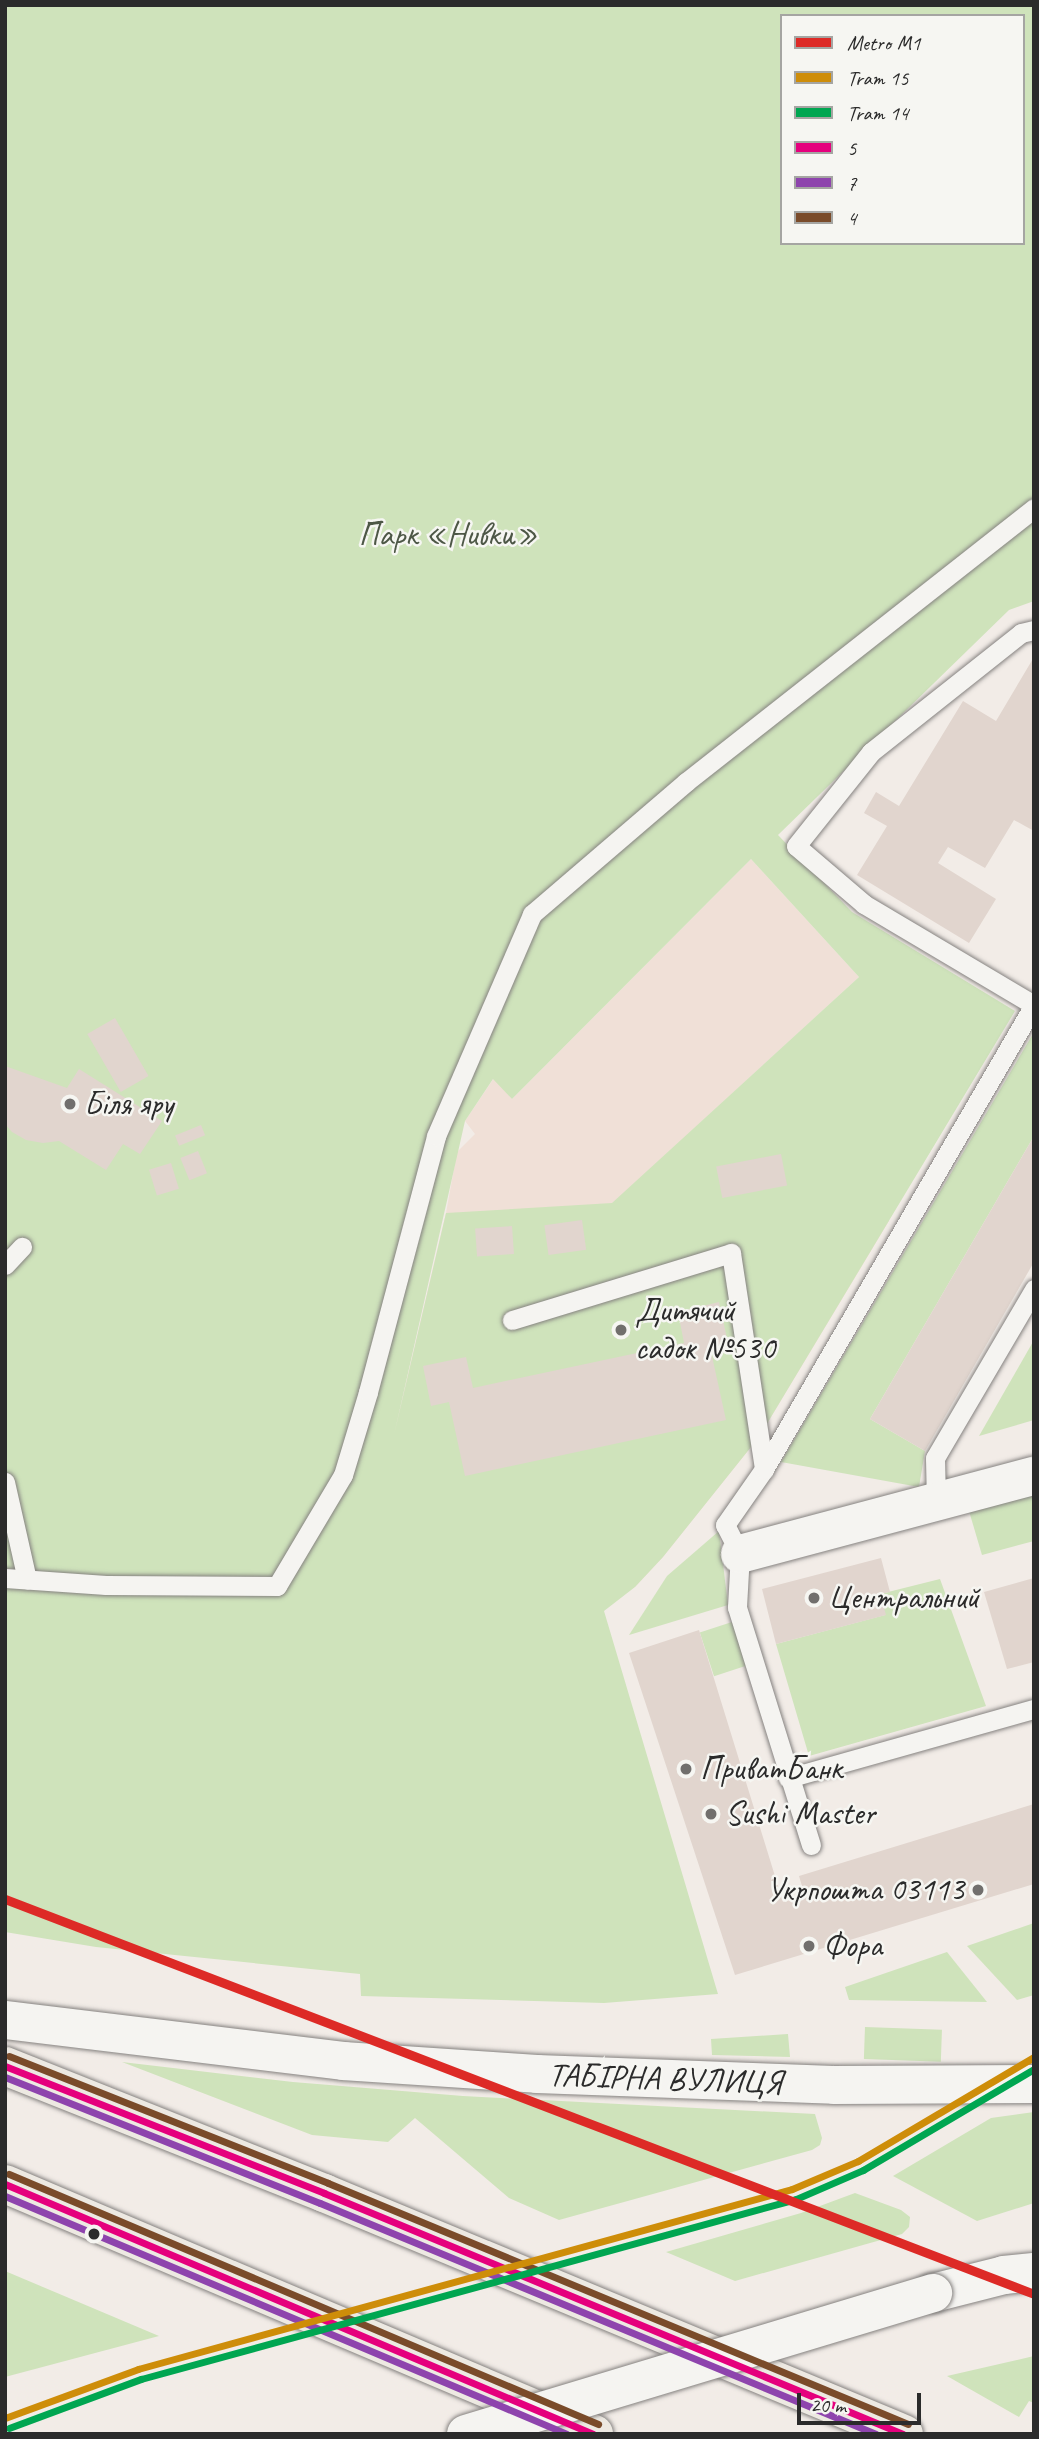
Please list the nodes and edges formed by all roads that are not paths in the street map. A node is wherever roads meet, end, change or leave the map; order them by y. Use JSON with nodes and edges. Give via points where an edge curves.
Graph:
{"nodes":[{"id":1,"x":1034,"y":508,"type":"edge"},
{"id":2,"x":1034,"y":630,"type":"edge"},
{"id":3,"x":1034,"y":1005,"type":"edge"},
{"id":4,"x":22,"y":1247,"type":"dead end"},
{"id":5,"x":5,"y":1265,"type":"edge"},
{"id":6,"x":1034,"y":1289,"type":"edge"},
{"id":7,"x":512,"y":1320,"type":"dead end"},
{"id":8,"x":764,"y":1469,"type":"junction"},
{"id":9,"x":1034,"y":1476,"type":"edge"},
{"id":10,"x":5,"y":1482,"type":"edge"},
{"id":11,"x":936,"y":1502,"type":"junction"},
{"id":12,"x":740,"y":1554,"type":"junction"},
{"id":13,"x":5,"y":1578,"type":"edge"},
{"id":14,"x":27,"y":1580,"type":"junction"},
{"id":15,"x":1034,"y":1709,"type":"edge"},
{"id":16,"x":788,"y":1778,"type":"junction"},
{"id":17,"x":811,"y":1845,"type":"dead end"},
{"id":18,"x":5,"y":2020,"type":"edge"},
{"id":19,"x":5,"y":2066,"type":"edge"},
{"id":20,"x":1034,"y":2084,"type":"edge"},
{"id":21,"x":5,"y":2184,"type":"edge"},
{"id":22,"x":1024,"y":2269,"type":"edge"},
{"id":23,"x":466,"y":2434,"type":"edge"},
{"id":24,"x":594,"y":2434,"type":"edge"},
{"id":25,"x":904,"y":2434,"type":"edge"}],
"edges":[{"from":1,"to":14,"type":"lane","via":[[686,782],[532,914],[436,1136],[343,1475],[277,1586]]},
{"from":2,"to":3,"type":"lane","via":[[1021,633],[871,752],[796,846],[863,904]]},
{"from":3,"to":8,"type":"lane"},
{"from":4,"to":5,"type":"lane"},
{"from":6,"to":11,"type":"lane","via":[[935,1458]]},
{"from":7,"to":8,"type":"lane","via":[[731,1253]]},
{"from":8,"to":12,"type":"lane","via":[[725,1525]]},
{"from":9,"to":11,"type":"main road"},
{"from":10,"to":14,"type":"lane"},
{"from":11,"to":12,"type":"main road"},
{"from":12,"to":16,"type":"lane","via":[[737,1606]]},
{"from":13,"to":14,"type":"lane"},
{"from":15,"to":16,"type":"lane"},
{"from":16,"to":17,"type":"lane"},
{"from":18,"to":20,"type":"main road","name":"ТАБІРНА ВУЛИЦЯ","via":[[343,2061],[537,2074],[834,2085]]},
{"from":19,"to":25,"type":"main road"},
{"from":21,"to":24,"type":"main road"},
{"from":22,"to":23,"type":"main road","bridge":true,"via":[[933,2292]]}]}
